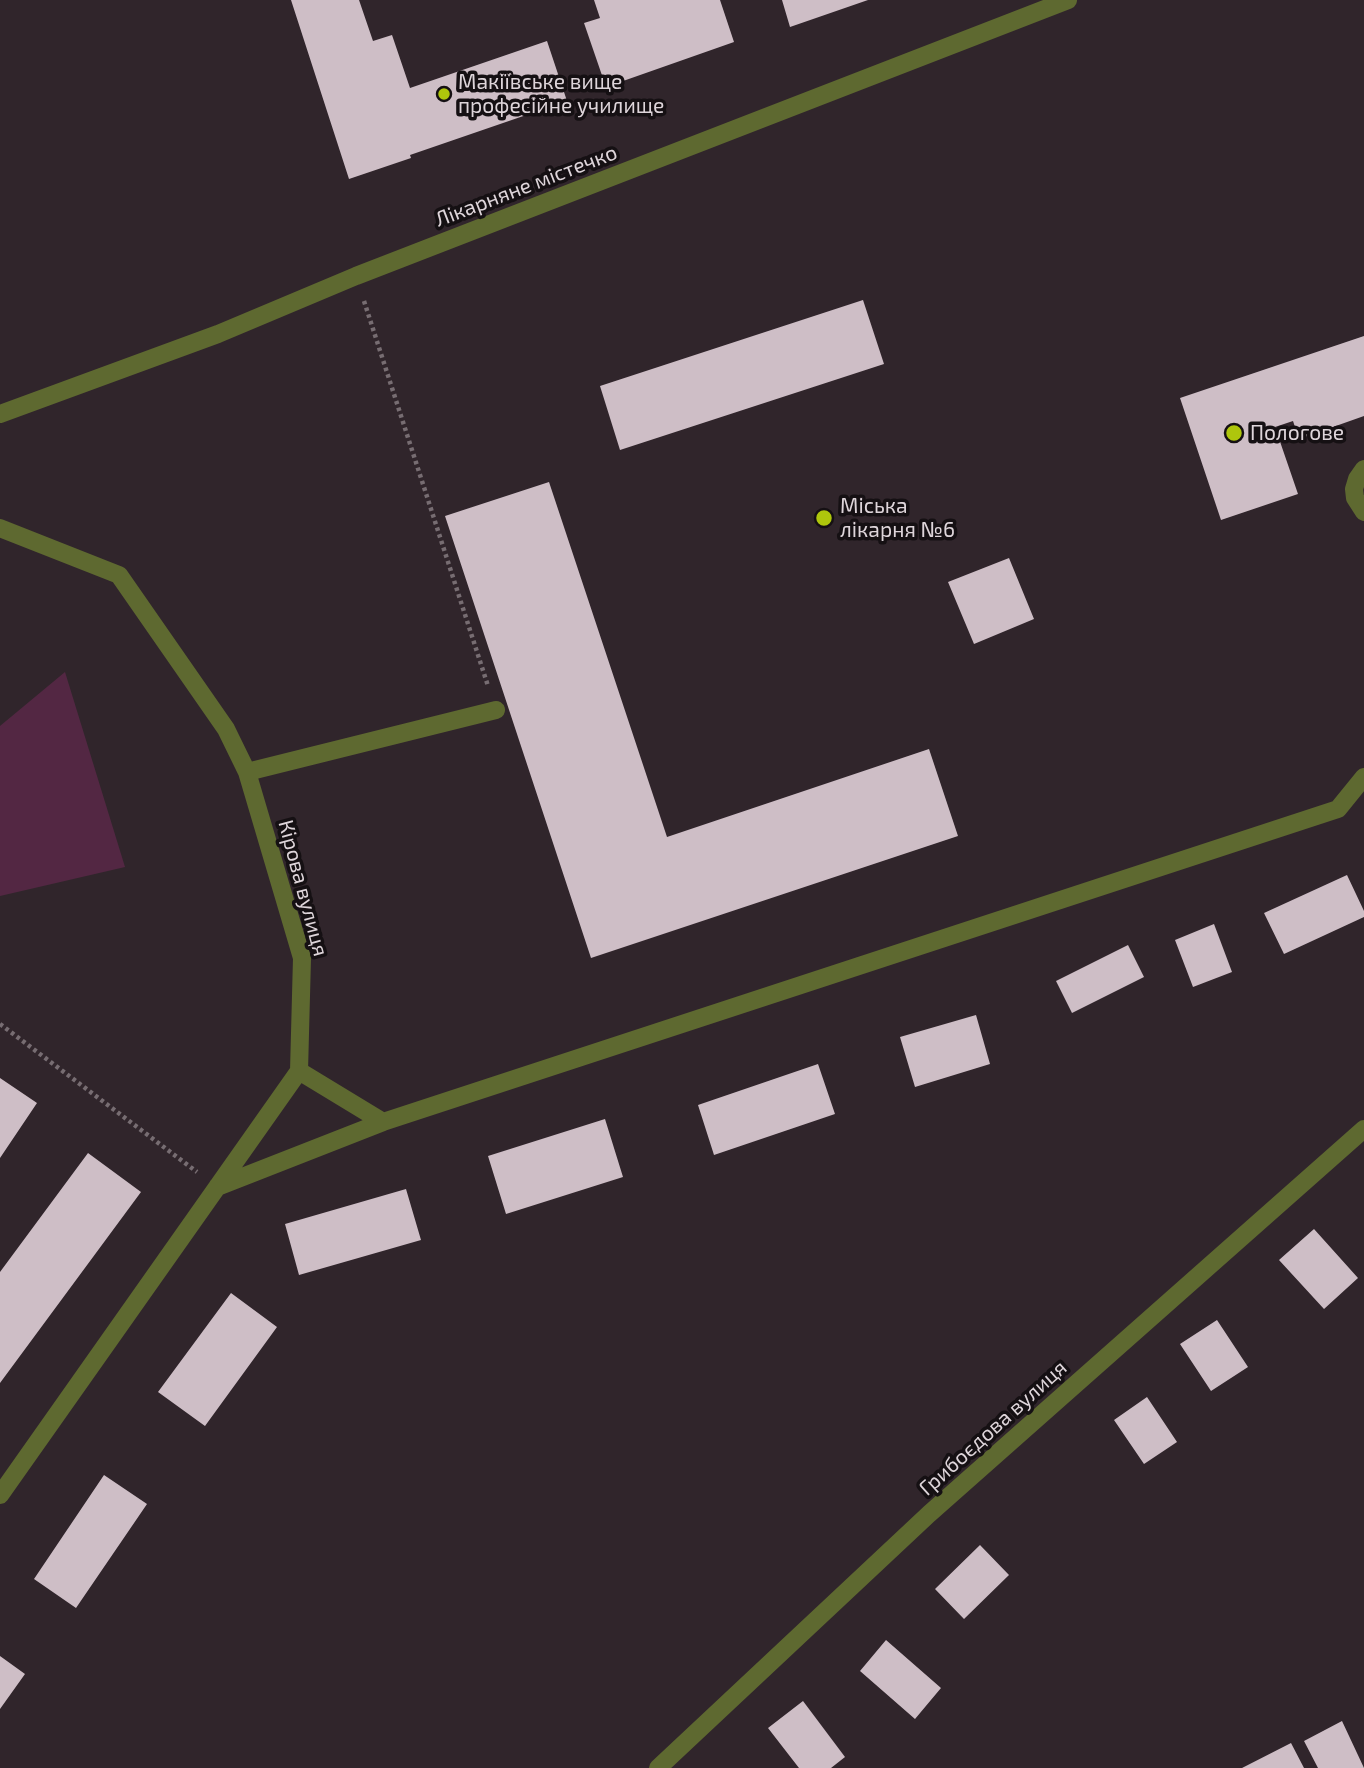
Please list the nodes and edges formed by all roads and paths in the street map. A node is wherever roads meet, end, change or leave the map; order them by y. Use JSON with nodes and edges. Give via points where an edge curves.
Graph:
{"nodes":[{"id":1,"x":1068,"y":0,"type":"edge"},
{"id":2,"x":356,"y":276,"type":"junction"},
{"id":3,"x":0,"y":414,"type":"edge"},
{"id":4,"x":1364,"y":469,"type":"edge"},
{"id":5,"x":1364,"y":512,"type":"edge"},
{"id":6,"x":0,"y":528,"type":"edge"},
{"id":7,"x":496,"y":710,"type":"joint"},
{"id":8,"x":247,"y":772,"type":"junction"},
{"id":9,"x":1364,"y":777,"type":"edge"},
{"id":10,"x":0,"y":1024,"type":"edge"},
{"id":11,"x":299,"y":1071,"type":"junction"},
{"id":12,"x":383,"y":1122,"type":"junction"},
{"id":13,"x":1364,"y":1129,"type":"edge"},
{"id":14,"x":217,"y":1187,"type":"junction"},
{"id":15,"x":0,"y":1495,"type":"edge"},
{"id":16,"x":658,"y":1768,"type":"edge"}],
"edges":[{"from":1,"to":2,"type":"street","name":"Лікарняне містечко"},
{"from":2,"to":3,"type":"street","name":"Лікарняне містечко","via":[[218,334]]},
{"from":2,"to":7,"type":"path"},
{"from":4,"to":5,"type":"street","via":[[1354,489]]},
{"from":6,"to":8,"type":"street","name":"Кірова вулиця","via":[[119,575],[226,729]]},
{"from":7,"to":8,"type":"street"},
{"from":8,"to":11,"type":"street","name":"Кірова вулиця","via":[[302,958]]},
{"from":9,"to":12,"type":"street","via":[[1338,809]]},
{"from":10,"to":14,"type":"path"},
{"from":11,"to":12,"type":"street"},
{"from":11,"to":14,"type":"street"},
{"from":12,"to":14,"type":"street"},
{"from":13,"to":16,"type":"street","name":"Грибоєдова вулиця","via":[[929,1514]]},
{"from":14,"to":15,"type":"street"}]}
